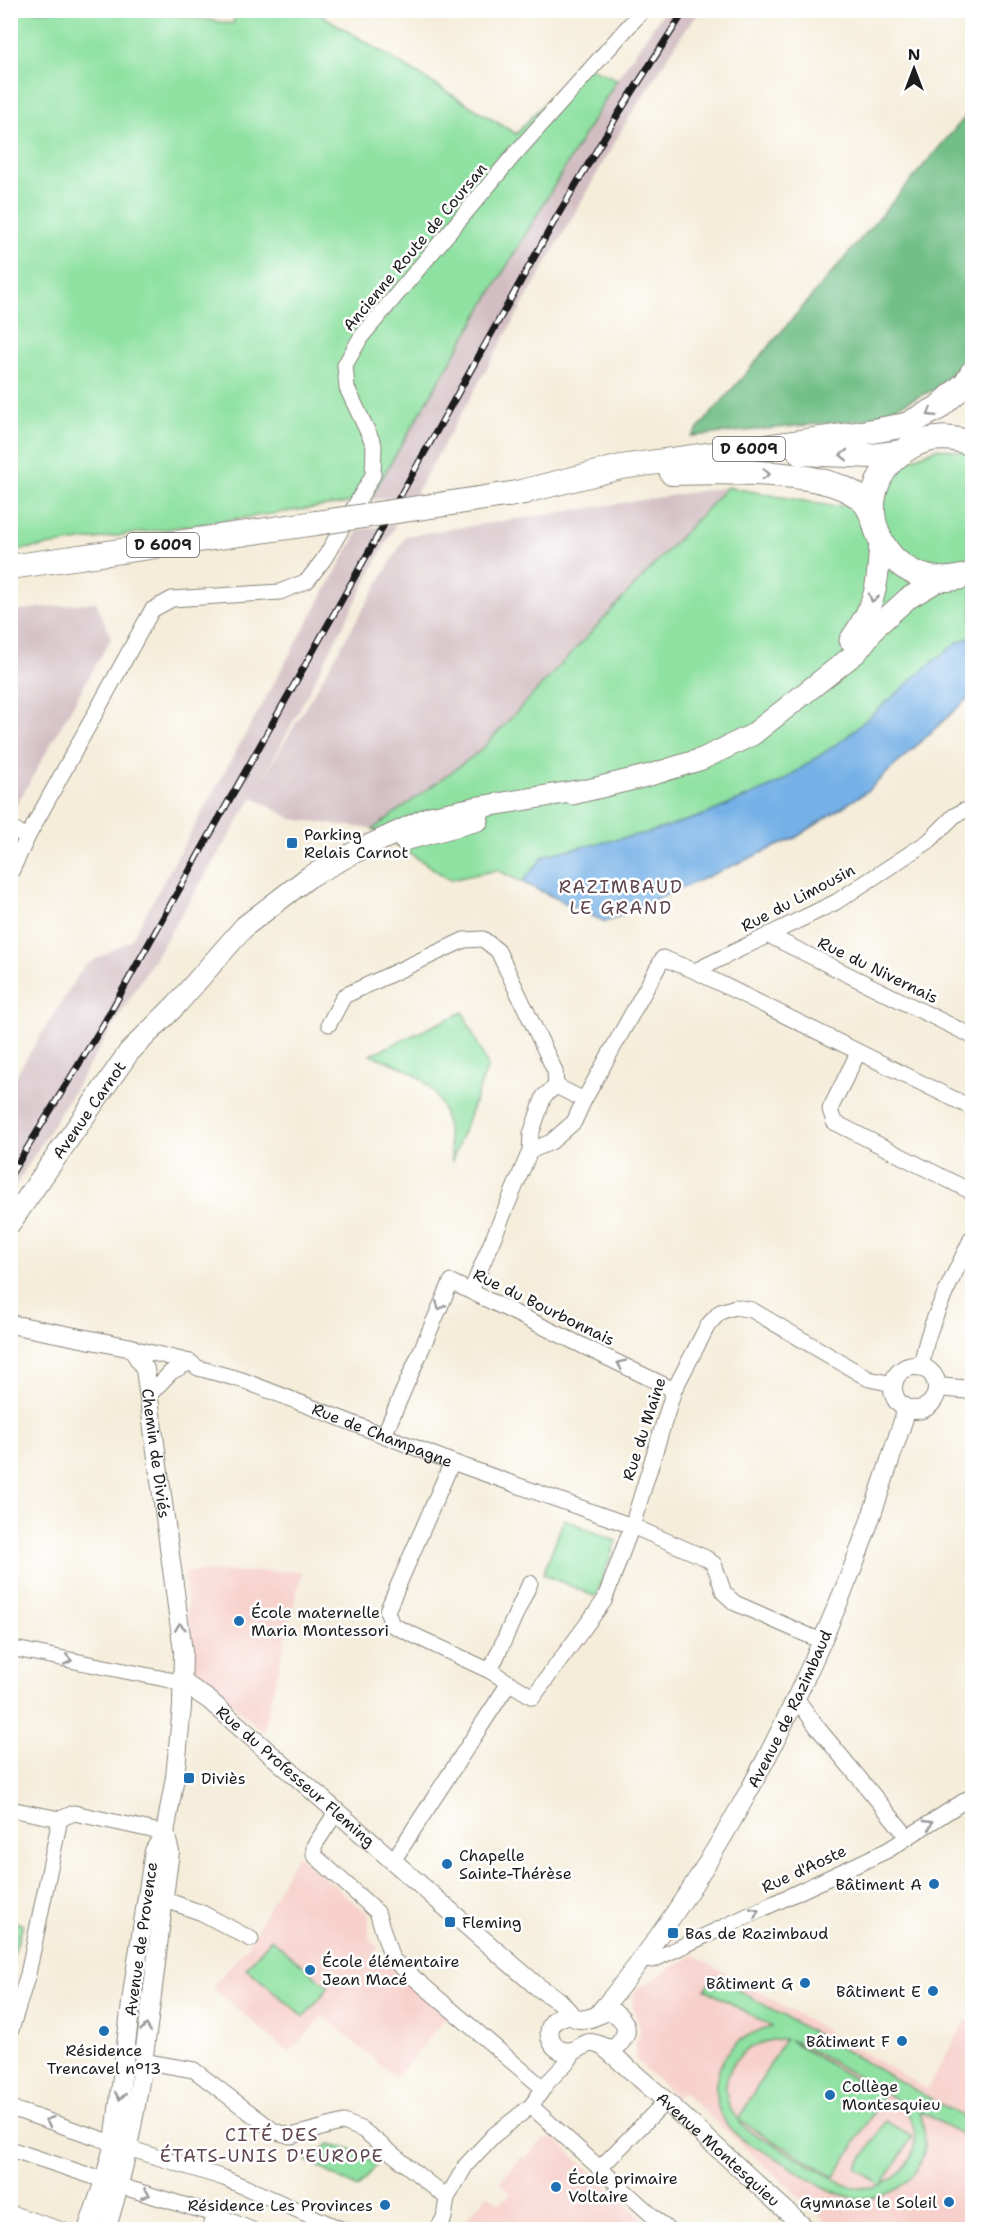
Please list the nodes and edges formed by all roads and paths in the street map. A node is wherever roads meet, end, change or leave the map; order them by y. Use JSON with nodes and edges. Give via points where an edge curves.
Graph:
{"nodes":[{"id":1,"x":643,"y":10,"type":"edge"},
{"id":2,"x":972,"y":373,"type":"edge"},
{"id":3,"x":972,"y":424,"type":"edge"},
{"id":4,"x":962,"y":441,"type":"edge"},
{"id":5,"x":902,"y":452,"type":"junction"},
{"id":6,"x":645,"y":474,"type":"junction"},
{"id":7,"x":508,"y":495,"type":"junction"},
{"id":8,"x":877,"y":529,"type":"junction"},
{"id":9,"x":10,"y":567,"type":"edge"},
{"id":10,"x":972,"y":574,"type":"edge"},
{"id":11,"x":939,"y":580,"type":"junction"},
{"id":12,"x":819,"y":682,"type":"junction"},
{"id":13,"x":972,"y":811,"type":"edge"},
{"id":14,"x":10,"y":829,"type":"edge"},
{"id":15,"x":28,"y":836,"type":"junction"},
{"id":16,"x":10,"y":874,"type":"edge"},
{"id":17,"x":768,"y":935,"type":"junction"},
{"id":18,"x":695,"y":971,"type":"junction"},
{"id":19,"x":328,"y":1024,"type":"dead end"},
{"id":20,"x":972,"y":1036,"type":"edge"},
{"id":21,"x":858,"y":1053,"type":"junction"},
{"id":22,"x":556,"y":1086,"type":"junction"},
{"id":23,"x":584,"y":1100,"type":"junction"},
{"id":24,"x":972,"y":1108,"type":"edge"},
{"id":25,"x":530,"y":1151,"type":"junction"},
{"id":26,"x":972,"y":1192,"type":"edge"},
{"id":27,"x":10,"y":1223,"type":"edge"},
{"id":28,"x":972,"y":1237,"type":"edge"},
{"id":29,"x":471,"y":1291,"type":"junction"},
{"id":30,"x":10,"y":1324,"type":"edge"},
{"id":31,"x":132,"y":1348,"type":"junction"},
{"id":32,"x":190,"y":1362,"type":"junction"},
{"id":33,"x":922,"y":1368,"type":"junction"},
{"id":34,"x":893,"y":1384,"type":"junction"},
{"id":35,"x":937,"y":1387,"type":"junction"},
{"id":36,"x":674,"y":1390,"type":"junction"},
{"id":37,"x":972,"y":1390,"type":"edge"},
{"id":38,"x":150,"y":1395,"type":"junction"},
{"id":39,"x":907,"y":1409,"type":"junction"},
{"id":40,"x":384,"y":1435,"type":"junction"},
{"id":41,"x":452,"y":1462,"type":"junction"},
{"id":42,"x":632,"y":1526,"type":"junction"},
{"id":43,"x":530,"y":1583,"type":"dead end"},
{"id":44,"x":821,"y":1641,"type":"junction"},
{"id":45,"x":10,"y":1648,"type":"edge"},
{"id":46,"x":490,"y":1671,"type":"junction"},
{"id":47,"x":509,"y":1683,"type":"junction"},
{"id":48,"x":182,"y":1685,"type":"junction"},
{"id":49,"x":796,"y":1698,"type":"junction"},
{"id":50,"x":787,"y":1719,"type":"junction"},
{"id":51,"x":817,"y":1727,"type":"junction"},
{"id":52,"x":972,"y":1796,"type":"edge"},
{"id":53,"x":10,"y":1809,"type":"edge"},
{"id":54,"x":337,"y":1810,"type":"junction"},
{"id":55,"x":60,"y":1820,"type":"junction"},
{"id":56,"x":165,"y":1833,"type":"junction"},
{"id":57,"x":907,"y":1836,"type":"junction"},
{"id":58,"x":393,"y":1861,"type":"junction"},
{"id":59,"x":163,"y":1899,"type":"junction"},
{"id":60,"x":251,"y":1939,"type":"dead end"},
{"id":61,"x":644,"y":1959,"type":"junction"},
{"id":62,"x":623,"y":1985,"type":"junction"},
{"id":63,"x":538,"y":1987,"type":"junction"},
{"id":64,"x":599,"y":2013,"type":"junction"},
{"id":65,"x":571,"y":2015,"type":"junction"},
{"id":66,"x":619,"y":2015,"type":"junction"},
{"id":67,"x":552,"y":2024,"type":"junction"},
{"id":68,"x":10,"y":2033,"type":"edge"},
{"id":69,"x":613,"y":2046,"type":"junction"},
{"id":70,"x":555,"y":2047,"type":"junction"},
{"id":71,"x":574,"y":2052,"type":"junction"},
{"id":72,"x":142,"y":2061,"type":"junction"},
{"id":73,"x":546,"y":2085,"type":"junction"},
{"id":74,"x":666,"y":2101,"type":"junction"},
{"id":75,"x":531,"y":2106,"type":"junction"},
{"id":76,"x":10,"y":2108,"type":"edge"},
{"id":77,"x":121,"y":2146,"type":"junction"},
{"id":78,"x":10,"y":2149,"type":"edge"},
{"id":79,"x":599,"y":2169,"type":"junction"},
{"id":80,"x":112,"y":2183,"type":"junction"},
{"id":81,"x":447,"y":2198,"type":"junction"},
{"id":82,"x":10,"y":2213,"type":"edge"},
{"id":83,"x":214,"y":2214,"type":"junction"},
{"id":84,"x":28,"y":2224,"type":"edge"},
{"id":85,"x":62,"y":2229,"type":"edge"},
{"id":86,"x":87,"y":2229,"type":"edge"},
{"id":87,"x":106,"y":2229,"type":"edge"},
{"id":88,"x":209,"y":2229,"type":"edge"},
{"id":89,"x":252,"y":2229,"type":"edge"},
{"id":90,"x":343,"y":2229,"type":"edge"},
{"id":91,"x":436,"y":2229,"type":"edge"},
{"id":92,"x":668,"y":2229,"type":"edge"},
{"id":93,"x":807,"y":2229,"type":"edge"}],
"edges":[{"from":1,"to":15,"type":"street","name":"Ancienne Route de Coursan","via":[[361,337],[345,365],[347,388],[374,445],[373,475],[324,559],[307,581],[280,592],[172,599],[152,610]]},
{"from":2,"to":7,"type":"main road","number":"D 6009","one_way":true,"via":[[938,408],[906,425],[621,467]]},
{"from":3,"to":4,"type":"main road"},
{"from":4,"to":5,"type":"main road","via":[[927,440]]},
{"from":5,"to":6,"type":"main road","number":"D 6009","one_way":true,"via":[[873,456],[796,453],[709,461]]},
{"from":5,"to":8,"type":"main road","via":[[887,467],[875,492]]},
{"from":6,"to":7,"type":"main road","number":"D 6009"},
{"from":6,"to":8,"type":"main road","number":"D 6009","one_way":true,"via":[[724,473],[812,479],[859,498]]},
{"from":7,"to":9,"type":"main road","number":"D 6009","bridge":true},
{"from":8,"to":11,"type":"main road","via":[[890,555],[906,569]]},
{"from":8,"to":12,"type":"main road","one_way":true,"via":[[879,570],[874,599]]},
{"from":10,"to":11,"type":"main road"},
{"from":11,"to":12,"type":"main road","name":"Avenue Carnot","via":[[907,599],[877,626],[857,652]]},
{"from":12,"to":27,"type":"main road","name":"Avenue Carnot","via":[[752,735],[702,759],[583,790],[430,817],[309,877],[245,926],[129,1052]]},
{"from":13,"to":17,"type":"street","name":"Rue du Limousin","via":[[954,816],[929,841],[836,902]]},
{"from":14,"to":15,"type":"street"},
{"from":15,"to":16,"type":"street","name":"Ancienne Route de Coursan"},
{"from":17,"to":18,"type":"street","name":"Rue du Limousin"},
{"from":17,"to":20,"type":"street","name":"Rue du Nivernais"},
{"from":18,"to":21,"type":"street"},
{"from":18,"to":23,"type":"street","via":[[663,958]]},
{"from":19,"to":22,"type":"street","via":[[344,996],[464,940],[483,939],[498,951],[555,1071]]},
{"from":21,"to":24,"type":"street"},
{"from":21,"to":26,"type":"street","via":[[830,1109],[834,1122]]},
{"from":22,"to":23,"type":"street"},
{"from":22,"to":25,"type":"street","via":[[544,1096],[531,1134]]},
{"from":23,"to":25,"type":"street","via":[[574,1122],[551,1142]]},
{"from":25,"to":29,"type":"street"},
{"from":28,"to":33,"type":"street","via":[[930,1331]]},
{"from":36,"to":29,"type":"street","name":"Rue du Bourbonnais","one_way":true},
{"from":29,"to":40,"type":"street","name":"Rue du Bourbonnais","one_way":true,"via":[[451,1282]]},
{"from":30,"to":31,"type":"street"},
{"from":31,"to":32,"type":"street","name":"Rue de Champagne"},
{"from":31,"to":38,"type":"street","name":"Chemin de Diviés","via":[[145,1369]]},
{"from":32,"to":38,"type":"street","via":[[171,1372]]},
{"from":32,"to":40,"type":"street","name":"Rue de Champagne"},
{"from":33,"to":34,"type":"street","via":[[901,1371]]},
{"from":33,"to":35,"type":"street","via":[[932,1375]]},
{"from":34,"to":36,"type":"street","name":"Rue du Maine","via":[[868,1379],[753,1310],[735,1307],[720,1312],[708,1325]]},
{"from":34,"to":39,"type":"street","via":[[897,1402]]},
{"from":35,"to":37,"type":"street"},
{"from":35,"to":39,"type":"street","via":[[928,1406]]},
{"from":36,"to":42,"type":"street","name":"Rue du Maine"},
{"from":48,"to":38,"type":"street","name":"Chemin de Diviés","one_way":true,"via":[[183,1651]]},
{"from":39,"to":44,"type":"street","name":"Avenue de Razimbaud","via":[[849,1575]]},
{"from":40,"to":41,"type":"street","name":"Rue de Champagne"},
{"from":41,"to":42,"type":"street","name":"Rue de Champagne"},
{"from":41,"to":46,"type":"street","via":[[387,1611],[392,1624]]},
{"from":42,"to":44,"type":"street","name":"Rue de Champagne","via":[[706,1558],[714,1564],[724,1593],[735,1603]]},
{"from":42,"to":47,"type":"street","name":"Rue du Maine","via":[[604,1601],[533,1698]]},
{"from":43,"to":46,"type":"street"},
{"from":44,"to":49,"type":"street","name":"Avenue de Razimbaud"},
{"from":45,"to":48,"type":"street","name":"Rue du Professeur Fleming","one_way":true},
{"from":46,"to":47,"type":"street"},
{"from":47,"to":58,"type":"street"},
{"from":48,"to":54,"type":"street","name":"Rue du Professeur Fleming","via":[[209,1700]]},
{"from":48,"to":56,"type":"street","via":[[175,1778]]},
{"from":49,"to":50,"type":"street","name":"Avenue de Razimbaud"},
{"from":49,"to":51,"type":"street"},
{"from":50,"to":51,"type":"street"},
{"from":50,"to":61,"type":"street","name":"Avenue de Razimbaud","via":[[739,1810]]},
{"from":51,"to":57,"type":"street"},
{"from":57,"to":52,"type":"street","name":"Rue d'Aoste","one_way":true},
{"from":53,"to":55,"type":"street"},
{"from":54,"to":58,"type":"street","name":"Rue du Professeur Fleming"},
{"from":54,"to":73,"type":"street","via":[[314,1846],[314,1855],[377,1912],[392,1959]]},
{"from":55,"to":56,"type":"street","via":[[74,1813]]},
{"from":55,"to":68,"type":"street","via":[[28,1974]]},
{"from":56,"to":59,"type":"street","name":"Avenue de Provence","via":[[170,1852]]},
{"from":56,"to":77,"type":"street","name":"Avenue de Provence","one_way":true,"via":[[154,1851],[133,1987]]},
{"from":61,"to":57,"type":"street","name":"Rue d'Aoste","one_way":true,"via":[[653,1960],[888,1850]]},
{"from":58,"to":63,"type":"street","name":"Rue du Professeur Fleming"},
{"from":59,"to":60,"type":"street","via":[[202,1913]]},
{"from":72,"to":59,"type":"street","name":"Avenue de Provence","one_way":true},
{"from":61,"to":62,"type":"street","name":"Avenue de Razimbaud"},
{"from":62,"to":64,"type":"street","name":"Avenue de Razimbaud"},
{"from":62,"to":66,"type":"street"},
{"from":63,"to":65,"type":"street","name":"Rue du Professeur Fleming"},
{"from":63,"to":67,"type":"street","name":"Rue du Professeur Fleming"},
{"from":64,"to":65,"type":"street","via":[[579,2019]]},
{"from":64,"to":66,"type":"street","via":[[610,2011]]},
{"from":65,"to":67,"type":"street"},
{"from":66,"to":69,"type":"street","via":[[626,2035]]},
{"from":67,"to":70,"type":"street","name":"Rue du Professeur Fleming","via":[[549,2033]]},
{"from":69,"to":71,"type":"street","via":[[587,2043]]},
{"from":69,"to":74,"type":"street","name":"Avenue Montesquieu","via":[[629,2068]]},
{"from":70,"to":71,"type":"street"},
{"from":70,"to":73,"type":"street","via":[[557,2058]]},
{"from":71,"to":73,"type":"street"},
{"from":72,"to":77,"type":"street","name":"Avenue de Provence"},
{"from":72,"to":81,"type":"street","via":[[194,2070],[274,2131],[291,2136],[344,2122],[363,2130]]},
{"from":73,"to":75,"type":"street"},
{"from":74,"to":79,"type":"street"},
{"from":74,"to":93,"type":"street","name":"Avenue Montesquieu"},
{"from":75,"to":79,"type":"street"},
{"from":75,"to":81,"type":"street","via":[[466,2165]]},
{"from":77,"to":76,"type":"street","one_way":true},
{"from":77,"to":80,"type":"street","name":"Avenue de Provence"},
{"from":77,"to":90,"type":"street","via":[[243,2185]]},
{"from":78,"to":80,"type":"street"},
{"from":79,"to":92,"type":"street"},
{"from":80,"to":83,"type":"street","one_way":true},
{"from":80,"to":86,"type":"street","name":"Avenue de Provence"},
{"from":80,"to":87,"type":"street","name":"Avenue de Provence"},
{"from":81,"to":91,"type":"street","via":[[444,2218]]},
{"from":82,"to":84,"type":"street"},
{"from":83,"to":88,"type":"street"},
{"from":83,"to":89,"type":"street"},
{"from":84,"to":85,"type":"street"}]}
